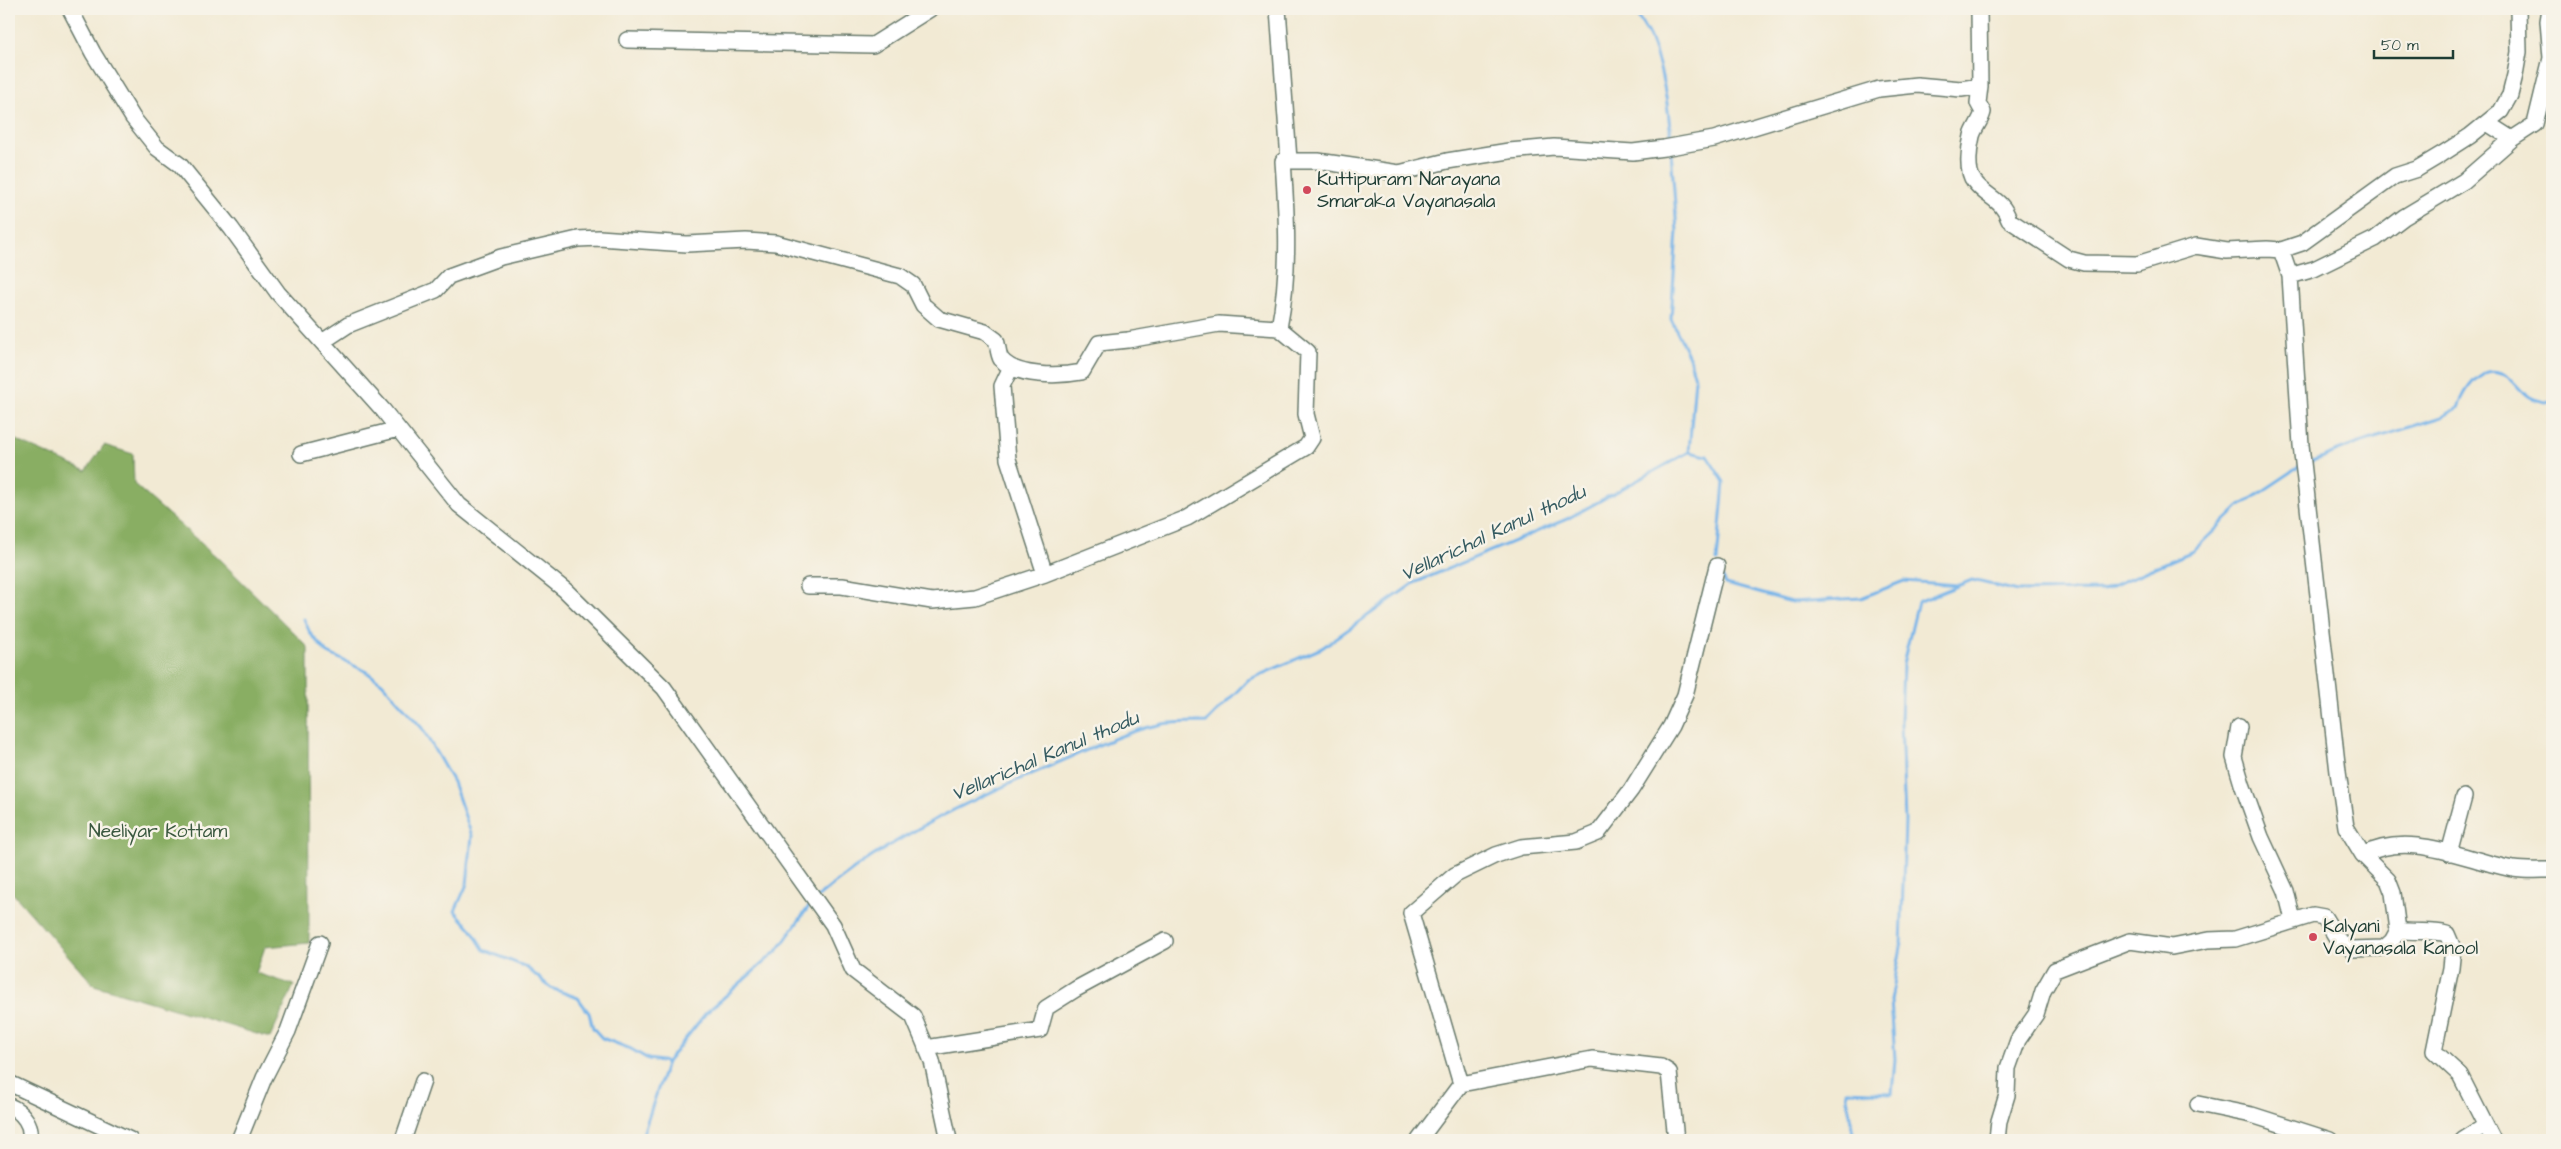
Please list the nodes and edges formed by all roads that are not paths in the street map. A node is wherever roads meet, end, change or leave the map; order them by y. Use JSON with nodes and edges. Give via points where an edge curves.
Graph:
{"nodes":[{"id":1,"x":70,"y":9,"type":"edge"},
{"id":2,"x":930,"y":9,"type":"edge"},
{"id":3,"x":1278,"y":9,"type":"edge"},
{"id":4,"x":1979,"y":9,"type":"edge"},
{"id":5,"x":2518,"y":9,"type":"edge"},
{"id":6,"x":2549,"y":10,"type":"edge"},
{"id":7,"x":626,"y":40,"type":"dead end"},
{"id":8,"x":1980,"y":86,"type":"junction"},
{"id":9,"x":2487,"y":123,"type":"junction"},
{"id":10,"x":2512,"y":139,"type":"junction"},
{"id":11,"x":1290,"y":160,"type":"junction"},
{"id":12,"x":2281,"y":250,"type":"junction"},
{"id":13,"x":2290,"y":276,"type":"junction"},
{"id":14,"x":1279,"y":328,"type":"junction"},
{"id":15,"x":320,"y":340,"type":"junction"},
{"id":16,"x":1011,"y":367,"type":"junction"},
{"id":17,"x":398,"y":429,"type":"junction"},
{"id":18,"x":301,"y":454,"type":"dead end"},
{"id":19,"x":1717,"y":566,"type":"dead end"},
{"id":20,"x":1045,"y":574,"type":"junction"},
{"id":21,"x":808,"y":586,"type":"dead end"},
{"id":22,"x":2239,"y":727,"type":"dead end"},
{"id":23,"x":2464,"y":796,"type":"dead end"},
{"id":24,"x":2449,"y":853,"type":"junction"},
{"id":25,"x":2363,"y":855,"type":"junction"},
{"id":26,"x":2552,"y":870,"type":"edge"},
{"id":27,"x":2293,"y":920,"type":"junction"},
{"id":28,"x":2398,"y":930,"type":"junction"},
{"id":29,"x":1165,"y":941,"type":"dead end"},
{"id":30,"x":320,"y":943,"type":"dead end"},
{"id":31,"x":926,"y":1048,"type":"junction"},
{"id":32,"x":423,"y":1081,"type":"dead end"},
{"id":33,"x":9,"y":1083,"type":"edge"},
{"id":34,"x":1461,"y":1084,"type":"junction"},
{"id":35,"x":2198,"y":1104,"type":"dead end"},
{"id":36,"x":9,"y":1106,"type":"edge"},
{"id":37,"x":2485,"y":1126,"type":"junction"},
{"id":38,"x":33,"y":1139,"type":"edge"},
{"id":39,"x":130,"y":1140,"type":"edge"},
{"id":40,"x":239,"y":1140,"type":"edge"},
{"id":41,"x":403,"y":1140,"type":"edge"},
{"id":42,"x":948,"y":1140,"type":"edge"},
{"id":43,"x":1419,"y":1140,"type":"edge"},
{"id":44,"x":1676,"y":1140,"type":"edge"},
{"id":45,"x":1997,"y":1140,"type":"edge"},
{"id":46,"x":2330,"y":1140,"type":"edge"},
{"id":47,"x":2463,"y":1140,"type":"edge"},
{"id":48,"x":2493,"y":1140,"type":"edge"}],
"edges":[{"from":1,"to":15,"type":"street","via":[[133,118],[157,148],[180,165],[232,228],[278,293]]},
{"from":2,"to":7,"type":"street","via":[[873,45]]},
{"from":3,"to":11,"type":"street"},
{"from":4,"to":8,"type":"street"},
{"from":5,"to":9,"type":"street","via":[[2519,52],[2510,95]]},
{"from":6,"to":10,"type":"street","via":[[2551,58],[2544,95],[2535,124]]},
{"from":8,"to":11,"type":"street","via":[[1961,89],[1917,85],[1879,89],[1742,131],[1633,152],[1554,147],[1518,150],[1447,161],[1399,173]]},
{"from":8,"to":12,"type":"street","via":[[1978,103],[1983,112],[1972,134],[1969,160],[1973,181],[2005,207],[2009,220],[2068,258],[2084,264],[2137,264],[2196,246],[2227,251]]},
{"from":9,"to":10,"type":"street"},
{"from":9,"to":12,"type":"street","via":[[2417,169],[2395,176],[2302,243]]},
{"from":10,"to":13,"type":"street","via":[[2464,181],[2404,217],[2375,239],[2314,269]]},
{"from":11,"to":14,"type":"street","via":[[1283,161],[1287,265]]},
{"from":12,"to":13,"type":"street"},
{"from":13,"to":25,"type":"street","via":[[2303,465],[2321,630],[2346,827]]},
{"from":14,"to":16,"type":"street","via":[[1219,324],[1099,343],[1082,372],[1062,375],[1034,374]]},
{"from":14,"to":20,"type":"street","via":[[1308,352],[1306,414],[1312,438],[1306,447],[1187,518]]},
{"from":15,"to":16,"type":"street","via":[[348,325],[436,290],[449,276],[501,257],[578,239],[687,244],[746,241],[776,243],[900,276],[913,285],[923,305],[939,319],[986,332],[996,340],[1001,358]]},
{"from":15,"to":17,"type":"street"},
{"from":16,"to":20,"type":"street","via":[[1002,386],[1008,459]]},
{"from":17,"to":18,"type":"street"},
{"from":17,"to":31,"type":"street","via":[[459,505],[565,590],[664,688],[833,925],[853,970],[913,1016]]},
{"from":19,"to":34,"type":"street","via":[[1685,695],[1671,726],[1631,790],[1598,833],[1576,842],[1521,847],[1496,855],[1455,875],[1411,913]]},
{"from":20,"to":21,"type":"street","via":[[975,597],[932,601],[842,586]]},
{"from":22,"to":27,"type":"street","via":[[2234,757],[2261,837],[2286,891]]},
{"from":23,"to":24,"type":"street"},
{"from":24,"to":25,"type":"street","via":[[2398,844],[2378,847]]},
{"from":24,"to":26,"type":"street","via":[[2515,869]]},
{"from":25,"to":28,"type":"street","via":[[2388,880]]},
{"from":27,"to":28,"type":"street","via":[[2313,915],[2324,917],[2344,946],[2362,950],[2384,948]]},
{"from":27,"to":45,"type":"street","via":[[2235,939],[2172,947],[2130,941],[2055,970],[2043,991],[2036,1014],[2018,1040],[2008,1068],[2007,1095]]},
{"from":28,"to":37,"type":"street","via":[[2447,934],[2453,948],[2451,968],[2434,1051],[2460,1075]]},
{"from":29,"to":31,"type":"street","via":[[1046,1008],[1040,1030]]},
{"from":30,"to":40,"type":"street","via":[[288,1031],[264,1078]]},
{"from":31,"to":42,"type":"street","via":[[932,1062]]},
{"from":32,"to":41,"type":"street"},
{"from":33,"to":39,"type":"street"},
{"from":34,"to":43,"type":"street"},
{"from":34,"to":44,"type":"street","via":[[1592,1059],[1661,1067],[1669,1072]]},
{"from":35,"to":46,"type":"street","via":[[2252,1115]]},
{"from":36,"to":38,"type":"street","via":[[20,1113]]},
{"from":37,"to":47,"type":"street"},
{"from":37,"to":48,"type":"street"}]}
